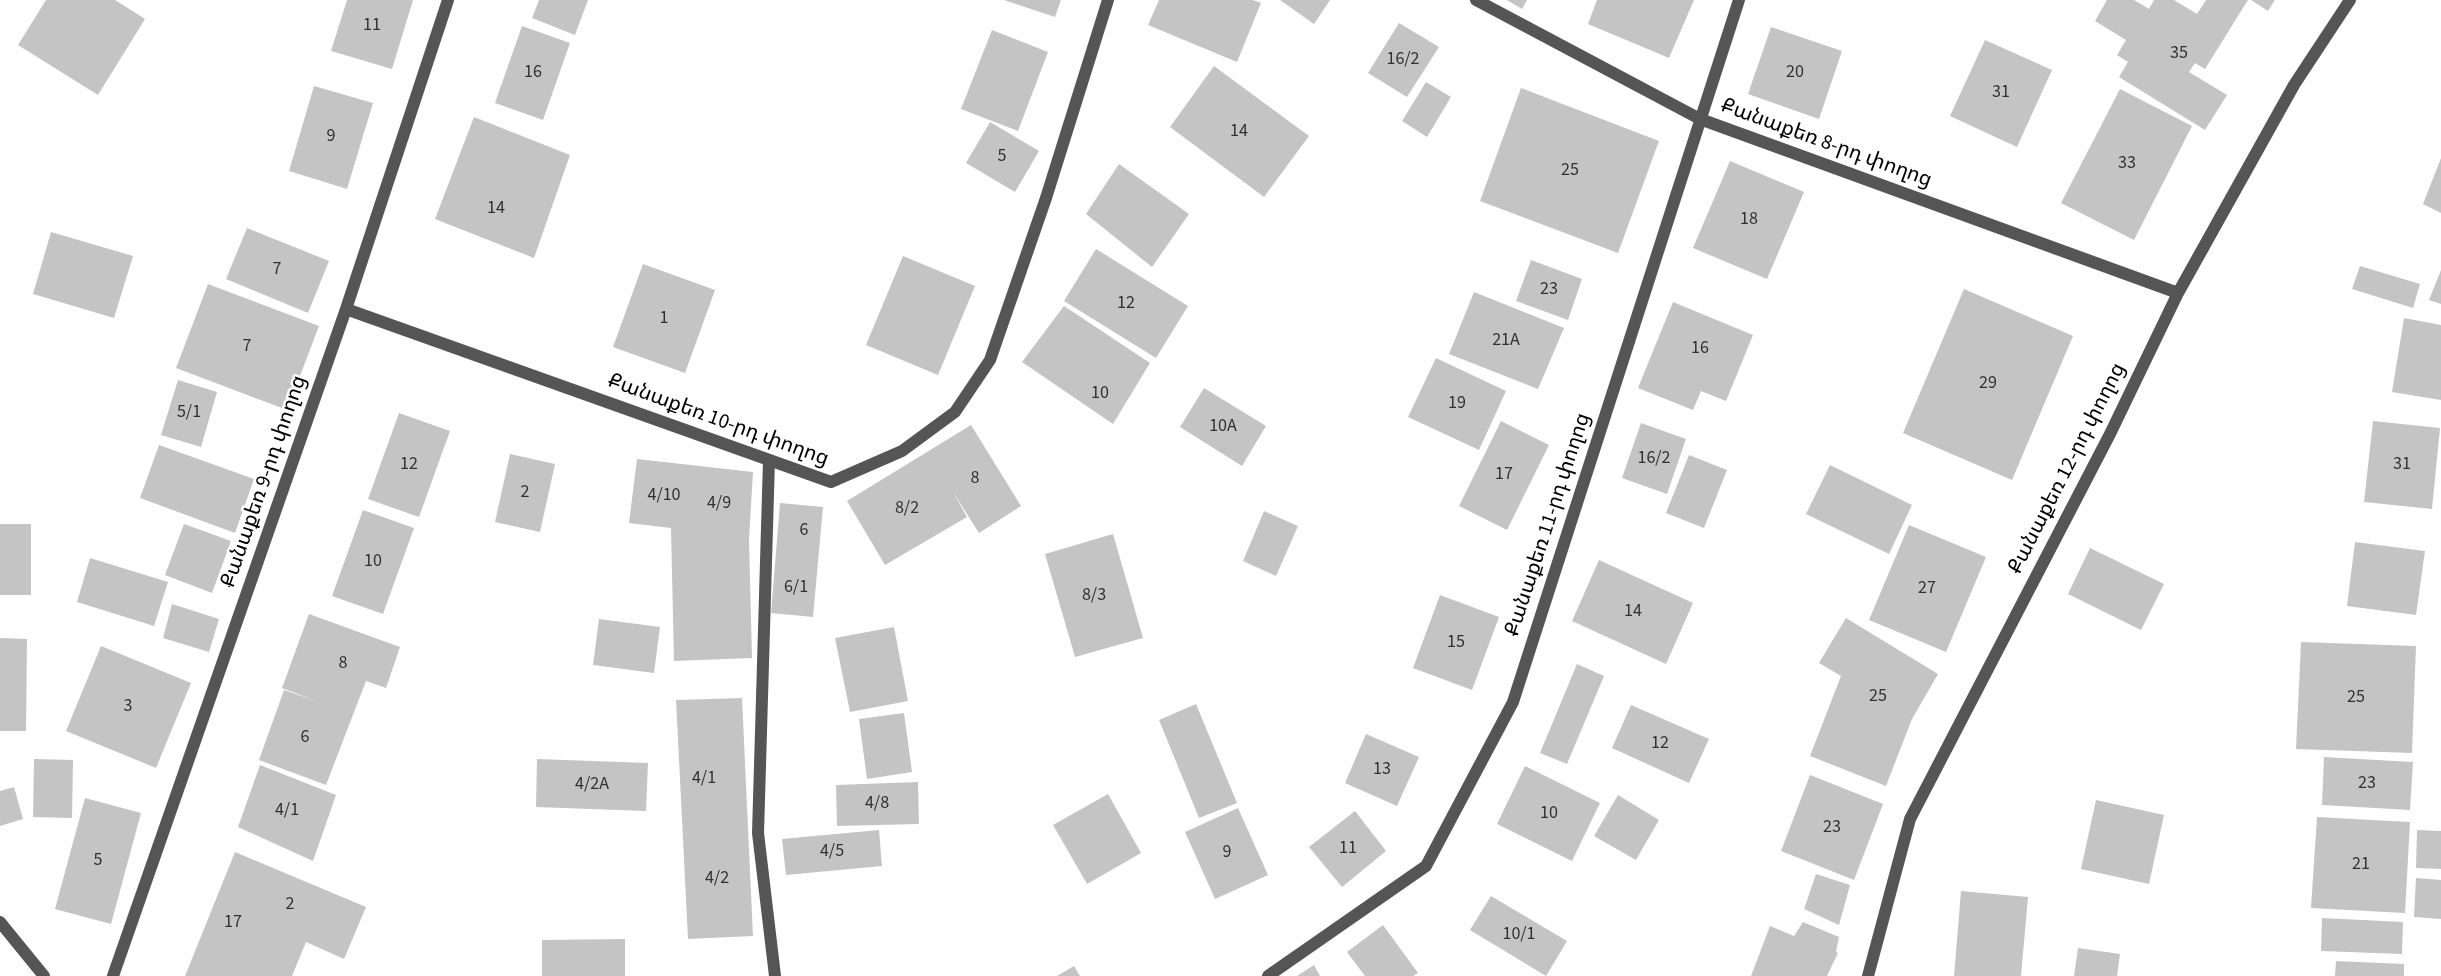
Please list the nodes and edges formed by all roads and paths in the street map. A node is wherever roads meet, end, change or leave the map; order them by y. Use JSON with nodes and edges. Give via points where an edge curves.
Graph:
{"nodes":[{"id":1,"x":448,"y":0,"type":"edge"},
{"id":2,"x":1108,"y":0,"type":"edge"},
{"id":3,"x":1476,"y":0,"type":"edge"},
{"id":4,"x":1740,"y":0,"type":"edge"},
{"id":5,"x":2350,"y":0,"type":"edge"},
{"id":6,"x":1700,"y":119,"type":"junction"},
{"id":7,"x":2178,"y":293,"type":"junction"},
{"id":8,"x":346,"y":309,"type":"junction"},
{"id":9,"x":769,"y":460,"type":"junction"},
{"id":10,"x":0,"y":922,"type":"edge"},
{"id":11,"x":44,"y":976,"type":"edge"},
{"id":12,"x":113,"y":976,"type":"edge"},
{"id":13,"x":775,"y":976,"type":"edge"},
{"id":14,"x":1268,"y":976,"type":"edge"},
{"id":15,"x":1868,"y":976,"type":"edge"}],
"edges":[{"from":1,"to":8,"type":"street","name":"Քանաքեռ 9-րդ փողոց"},
{"from":2,"to":9,"type":"street","name":"Քանաքեռ 10-րդ փողոց","via":[[990,360],[954,412],[902,451],[831,482]]},
{"from":3,"to":6,"type":"street","name":"Քանաքեռ 8-րդ փողոց"},
{"from":4,"to":6,"type":"street","name":"Քանաքեռ 11-րդ փողոց"},
{"from":5,"to":7,"type":"street","name":"Քանաքեռ 12-րդ փողոց","via":[[2294,85]]},
{"from":6,"to":7,"type":"street","name":"Քանաքեռ 8-րդ փողոց"},
{"from":6,"to":14,"type":"street","name":"Քանաքեռ 11-րդ փողոց","via":[[1513,702],[1426,866]]},
{"from":7,"to":15,"type":"street","name":"Քանաքեռ 12-րդ փողոց","via":[[2110,434],[1910,819]]},
{"from":8,"to":9,"type":"street","name":"Քանաքեռ 10-րդ փողոց"},
{"from":8,"to":12,"type":"street","name":"Քանաքեռ 9-րդ փողոց"},
{"from":9,"to":13,"type":"street","via":[[758,833]]},
{"from":10,"to":11,"type":"street"}]}
